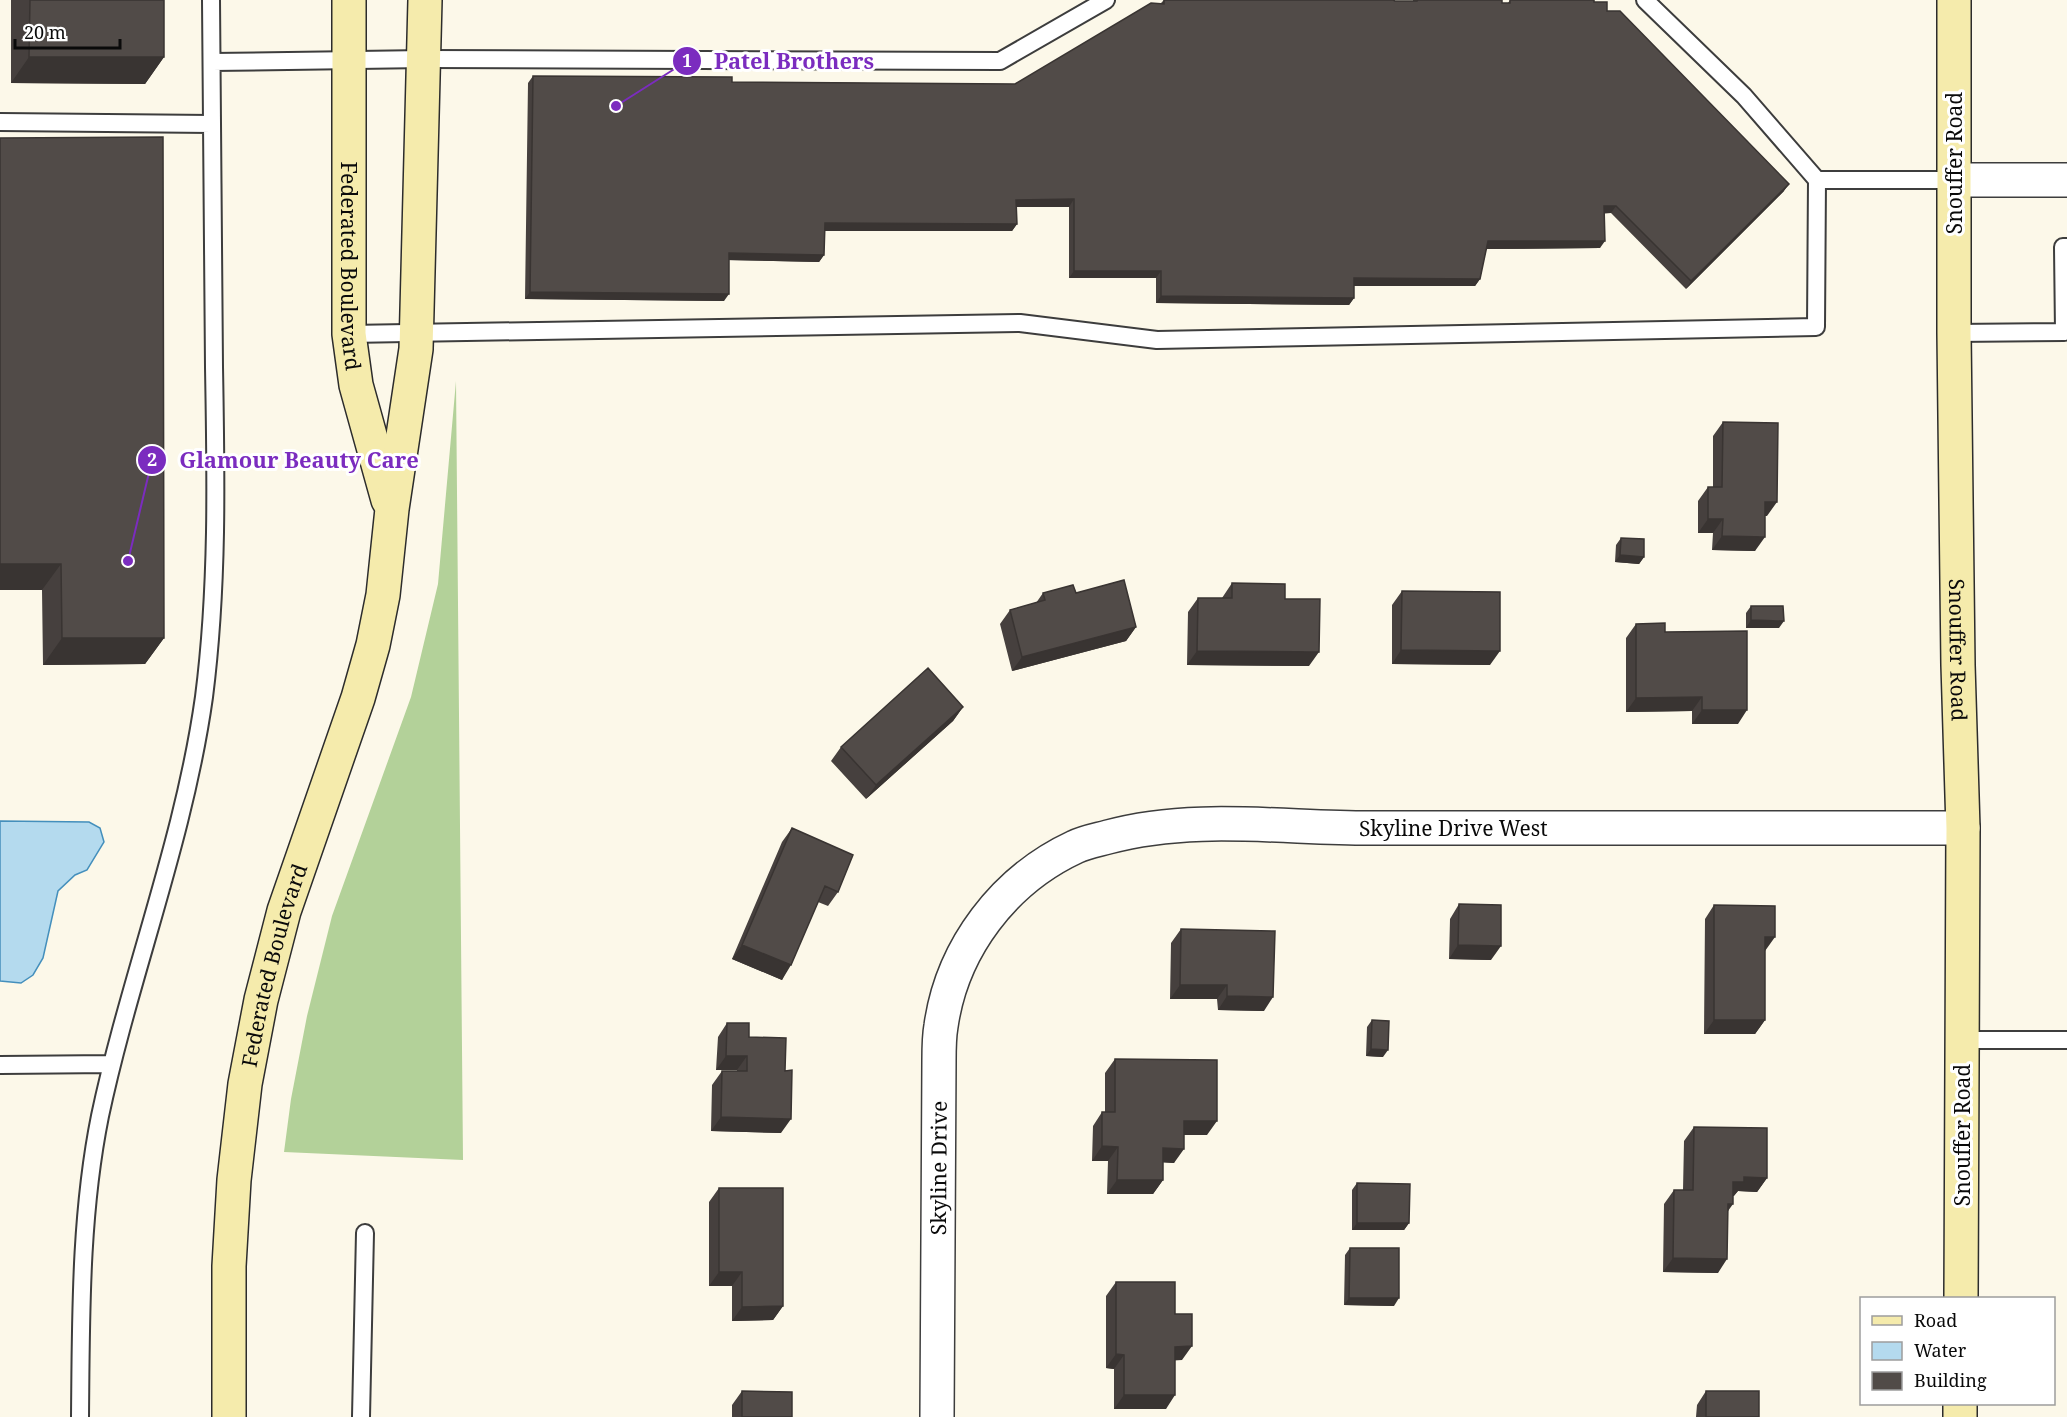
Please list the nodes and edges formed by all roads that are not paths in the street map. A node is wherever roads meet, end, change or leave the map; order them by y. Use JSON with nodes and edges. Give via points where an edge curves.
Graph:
{"nodes":[{"id":1,"x":211,"y":0,"type":"edge"},
{"id":2,"x":349,"y":0,"type":"edge"},
{"id":3,"x":425,"y":0,"type":"edge"},
{"id":4,"x":1106,"y":0,"type":"edge"},
{"id":5,"x":1645,"y":0,"type":"edge"},
{"id":6,"x":1954,"y":0,"type":"edge"},
{"id":7,"x":425,"y":59,"type":"junction"},
{"id":8,"x":348,"y":60,"type":"junction"},
{"id":9,"x":212,"y":62,"type":"junction"},
{"id":10,"x":0,"y":122,"type":"edge"},
{"id":11,"x":212,"y":124,"type":"junction"},
{"id":12,"x":1817,"y":180,"type":"junction"},
{"id":13,"x":1954,"y":180,"type":"junction"},
{"id":14,"x":2067,"y":180,"type":"edge"},
{"id":15,"x":2067,"y":247,"type":"edge"},
{"id":16,"x":417,"y":333,"type":"junction"},
{"id":17,"x":1954,"y":333,"type":"junction"},
{"id":18,"x":349,"y":334,"type":"junction"},
{"id":19,"x":391,"y":526,"type":"junction"},
{"id":20,"x":1963,"y":828,"type":"junction"},
{"id":21,"x":979,"y":928,"type":"joint"},
{"id":22,"x":1962,"y":1040,"type":"junction"},
{"id":23,"x":2067,"y":1040,"type":"edge"},
{"id":24,"x":112,"y":1064,"type":"junction"},
{"id":25,"x":0,"y":1065,"type":"edge"},
{"id":26,"x":365,"y":1233,"type":"dead end"},
{"id":27,"x":1961,"y":1297,"type":"edge"},
{"id":28,"x":80,"y":1417,"type":"edge"},
{"id":29,"x":229,"y":1417,"type":"edge"},
{"id":30,"x":361,"y":1417,"type":"edge"},
{"id":31,"x":937,"y":1417,"type":"edge"}],
"edges":[{"from":1,"to":9,"type":"lane"},
{"from":2,"to":8,"type":"main road","name":"Federated Boulevard"},
{"from":3,"to":7,"type":"main road","name":"Federated Boulevard"},
{"from":4,"to":7,"type":"lane","via":[[1000,61]]},
{"from":5,"to":12,"type":"lane","via":[[1744,96]]},
{"from":6,"to":13,"type":"main road","name":"Snouffer Road"},
{"from":7,"to":8,"type":"lane"},
{"from":7,"to":16,"type":"main road","name":"Federated Boulevard"},
{"from":8,"to":9,"type":"lane"},
{"from":8,"to":18,"type":"main road","name":"Federated Boulevard"},
{"from":9,"to":11,"type":"lane"},
{"from":10,"to":11,"type":"lane"},
{"from":11,"to":24,"type":"lane","via":[[216,484],[208,661],[193,761]]},
{"from":12,"to":13,"type":"lane"},
{"from":12,"to":16,"type":"lane","via":[[1816,327],[1157,340],[1020,323]]},
{"from":13,"to":14,"type":"street"},
{"from":13,"to":17,"type":"main road","name":"Snouffer Road"},
{"from":15,"to":17,"type":"lane","via":[[2063,247],[2064,332]]},
{"from":16,"to":18,"type":"lane"},
{"from":16,"to":19,"type":"main road","name":"Federated Boulevard"},
{"from":17,"to":20,"type":"main road","name":"Snouffer Road"},
{"from":18,"to":19,"type":"main road","name":"Federated Boulevard","via":[[356,385],[388,495]]},
{"from":19,"to":29,"type":"main road","name":"Federated Boulevard","via":[[373,645],[284,911],[245,1084],[229,1266]]},
{"from":20,"to":21,"type":"street","name":"Skyline Drive West","via":[[1151,828],[1078,845],[1045,862],[999,902]]},
{"from":20,"to":22,"type":"main road","name":"Snouffer Road"},
{"from":21,"to":31,"type":"street","name":"Skyline Drive","via":[[950,989],[941,1026]]},
{"from":22,"to":23,"type":"lane"},
{"from":22,"to":27,"type":"main road","name":"Snouffer Road"},
{"from":24,"to":25,"type":"lane"},
{"from":24,"to":28,"type":"lane","via":[[89,1188]]},
{"from":26,"to":30,"type":"lane"}]}
